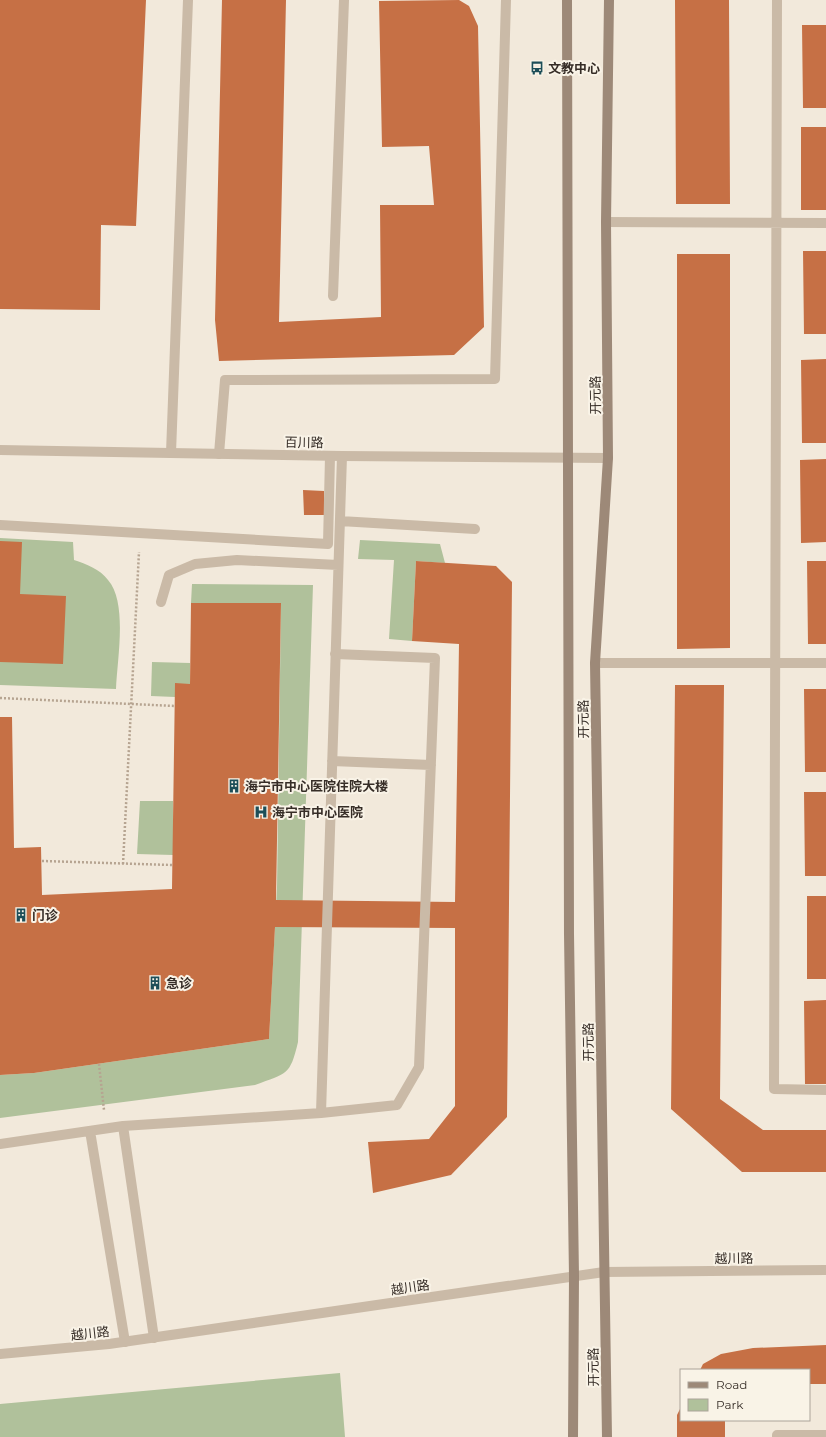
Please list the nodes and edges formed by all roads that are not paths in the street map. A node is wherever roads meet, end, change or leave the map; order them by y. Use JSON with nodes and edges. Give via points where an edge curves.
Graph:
{"nodes":[{"id":1,"x":188,"y":0,"type":"edge"},
{"id":2,"x":344,"y":0,"type":"edge"},
{"id":3,"x":506,"y":0,"type":"edge"},
{"id":4,"x":567,"y":0,"type":"edge"},
{"id":5,"x":609,"y":0,"type":"edge"},
{"id":6,"x":777,"y":0,"type":"edge"},
{"id":7,"x":606,"y":222,"type":"junction"},
{"id":8,"x":777,"y":223,"type":"junction"},
{"id":9,"x":826,"y":223,"type":"edge"},
{"id":10,"x":333,"y":296,"type":"dead end"},
{"id":11,"x":0,"y":450,"type":"edge"},
{"id":12,"x":171,"y":453,"type":"junction"},
{"id":13,"x":219,"y":454,"type":"junction"},
{"id":14,"x":330,"y":456,"type":"junction"},
{"id":15,"x":342,"y":456,"type":"junction"},
{"id":16,"x":568,"y":457,"type":"junction"},
{"id":17,"x":608,"y":458,"type":"junction"},
{"id":18,"x":340,"y":521,"type":"junction"},
{"id":19,"x":0,"y":525,"type":"edge"},
{"id":20,"x":475,"y":529,"type":"dead end"},
{"id":21,"x":338,"y":564,"type":"junction"},
{"id":22,"x":161,"y":602,"type":"dead end"},
{"id":23,"x":335,"y":654,"type":"junction"},
{"id":24,"x":595,"y":663,"type":"junction"},
{"id":25,"x":775,"y":663,"type":"junction"},
{"id":26,"x":826,"y":663,"type":"edge"},
{"id":27,"x":332,"y":761,"type":"junction"},
{"id":28,"x":431,"y":765,"type":"junction"},
{"id":29,"x":826,"y":1090,"type":"edge"},
{"id":30,"x":321,"y":1113,"type":"junction"},
{"id":31,"x":124,"y":1126,"type":"junction"},
{"id":32,"x":90,"y":1131,"type":"junction"},
{"id":33,"x":0,"y":1144,"type":"edge"},
{"id":34,"x":826,"y":1270,"type":"edge"},
{"id":35,"x":604,"y":1272,"type":"junction"},
{"id":36,"x":574,"y":1276,"type":"junction"},
{"id":37,"x":154,"y":1338,"type":"junction"},
{"id":38,"x":125,"y":1342,"type":"junction"},
{"id":39,"x":0,"y":1354,"type":"edge"},
{"id":40,"x":826,"y":1434,"type":"edge"},
{"id":41,"x":573,"y":1437,"type":"edge"},
{"id":42,"x":608,"y":1437,"type":"edge"},
{"id":43,"x":777,"y":1437,"type":"edge"}],
"edges":[{"from":1,"to":12,"type":"street"},
{"from":2,"to":10,"type":"street"},
{"from":3,"to":13,"type":"street","via":[[495,379],[225,380]]},
{"from":4,"to":16,"type":"main road","name":"开元路"},
{"from":5,"to":7,"type":"main road","name":"开元路"},
{"from":6,"to":8,"type":"street"},
{"from":7,"to":8,"type":"street"},
{"from":7,"to":17,"type":"main road","name":"开元路"},
{"from":8,"to":9,"type":"street"},
{"from":8,"to":25,"type":"street"},
{"from":11,"to":12,"type":"street","name":"百川路"},
{"from":12,"to":13,"type":"street","name":"百川路"},
{"from":13,"to":14,"type":"street","name":"百川路"},
{"from":14,"to":15,"type":"street","name":"百川路"},
{"from":14,"to":19,"type":"street","via":[[328,544]]},
{"from":15,"to":16,"type":"street","name":"百川路"},
{"from":15,"to":18,"type":"street"},
{"from":16,"to":17,"type":"street","name":"百川路"},
{"from":16,"to":36,"type":"main road","name":"开元路","via":[[569,934]]},
{"from":17,"to":24,"type":"main road","name":"开元路"},
{"from":18,"to":20,"type":"street"},
{"from":18,"to":21,"type":"street"},
{"from":21,"to":22,"type":"street","via":[[237,560],[195,564],[169,575]]},
{"from":21,"to":23,"type":"street"},
{"from":23,"to":27,"type":"street"},
{"from":23,"to":28,"type":"street","via":[[435,658]]},
{"from":24,"to":25,"type":"street"},
{"from":24,"to":35,"type":"main road","name":"开元路"},
{"from":25,"to":26,"type":"street"},
{"from":25,"to":29,"type":"street","via":[[774,1089]]},
{"from":27,"to":28,"type":"street"},
{"from":27,"to":30,"type":"street"},
{"from":28,"to":30,"type":"street","via":[[420,1067],[397,1105]]},
{"from":30,"to":31,"type":"street"},
{"from":31,"to":32,"type":"street"},
{"from":31,"to":37,"type":"street"},
{"from":32,"to":33,"type":"street"},
{"from":32,"to":38,"type":"street"},
{"from":34,"to":35,"type":"street","name":"越川路"},
{"from":35,"to":36,"type":"street","name":"越川路"},
{"from":35,"to":42,"type":"main road","name":"开元路"},
{"from":36,"to":37,"type":"street","name":"越川路"},
{"from":36,"to":41,"type":"main road","name":"开元路"},
{"from":37,"to":38,"type":"street","name":"越川路"},
{"from":38,"to":39,"type":"street","name":"越川路"},
{"from":40,"to":43,"type":"street"}]}
